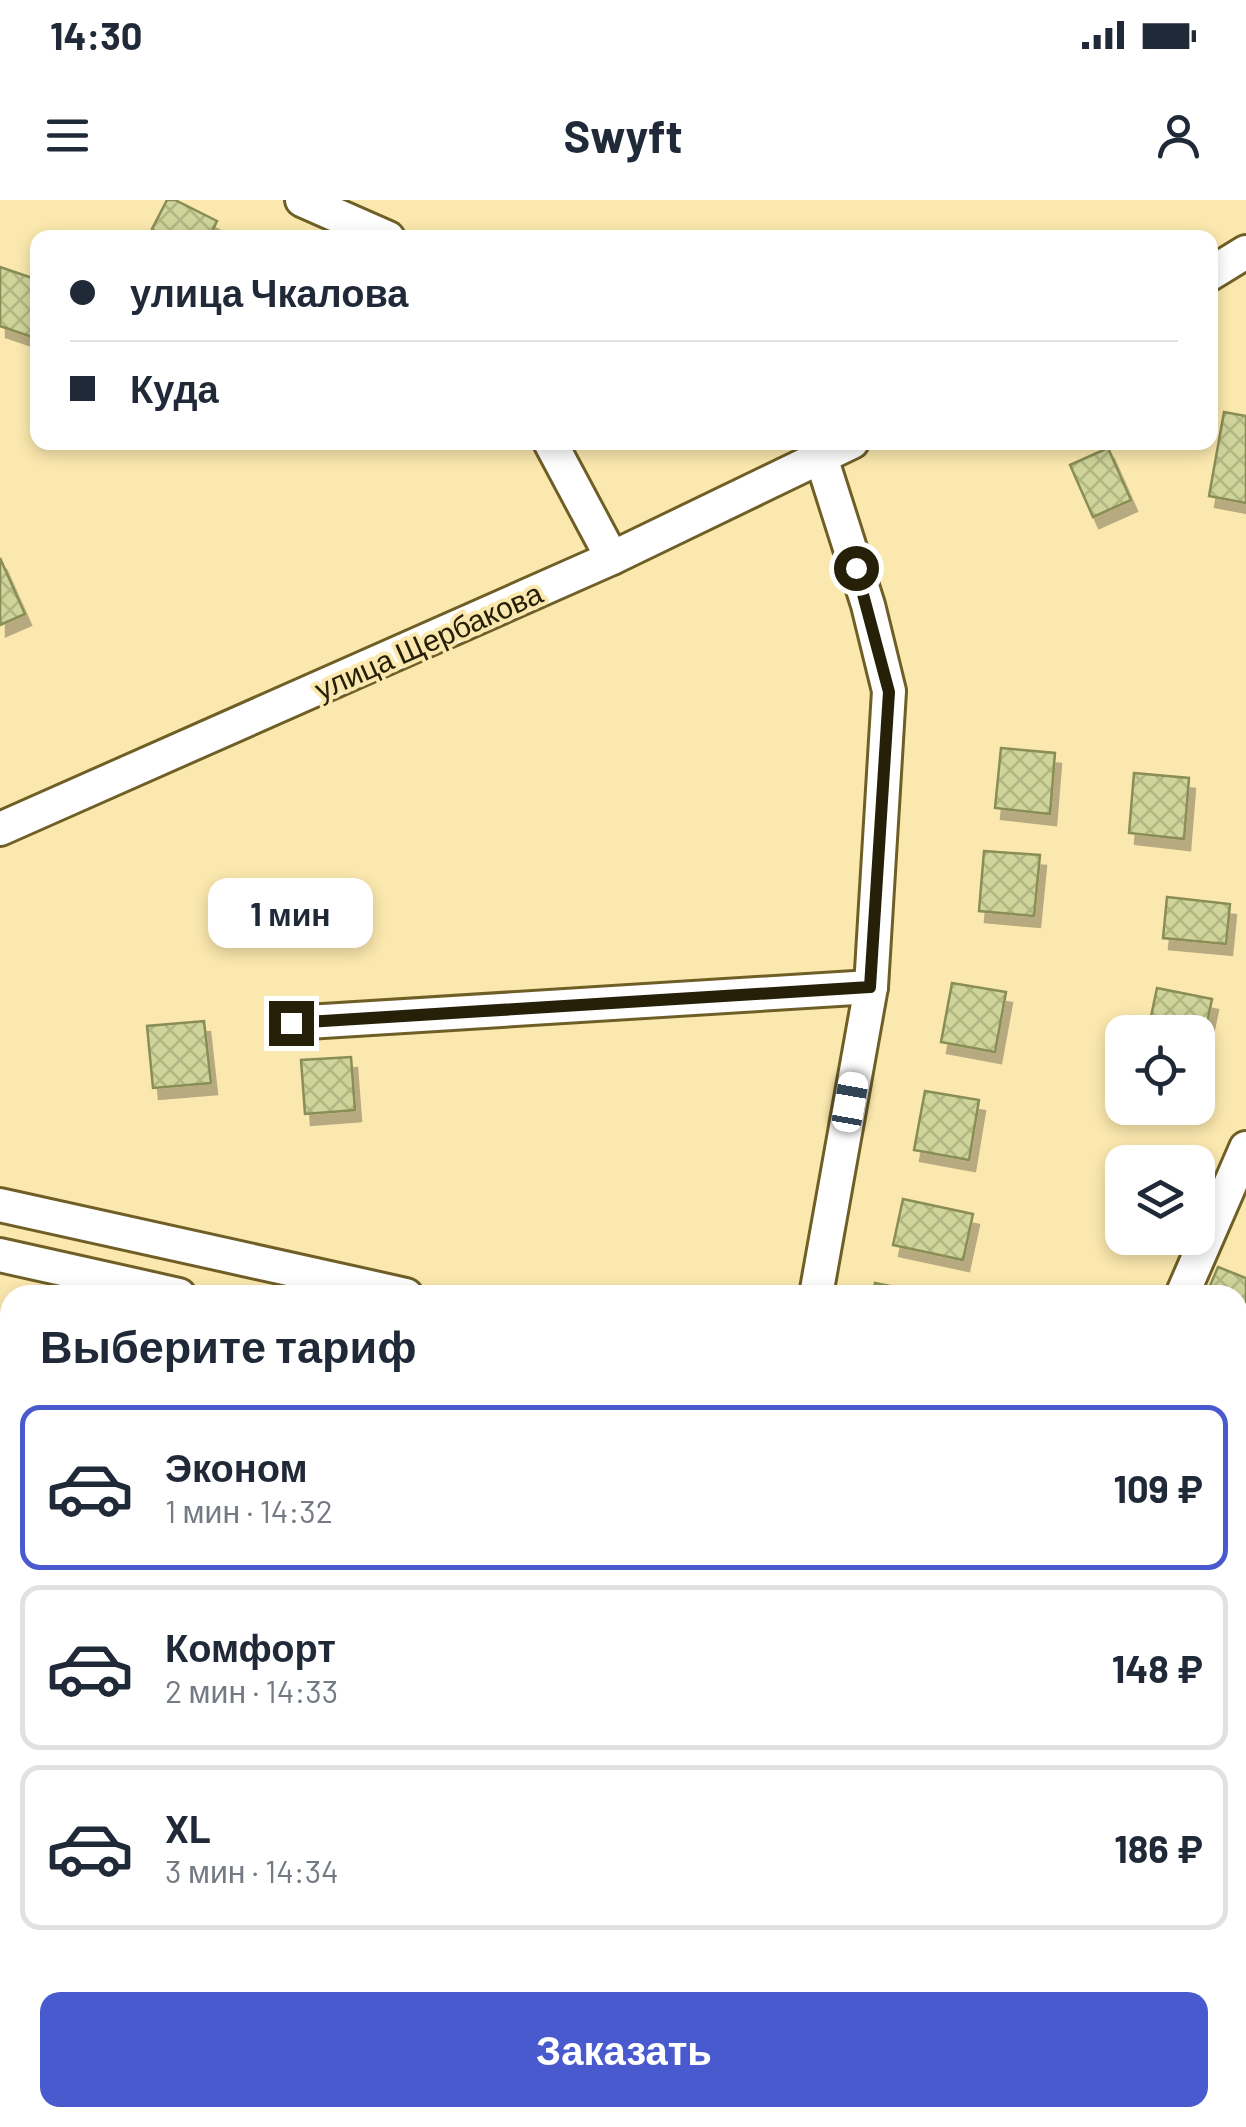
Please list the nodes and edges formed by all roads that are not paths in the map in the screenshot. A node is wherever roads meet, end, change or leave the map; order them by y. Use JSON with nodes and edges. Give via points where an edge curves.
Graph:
{"nodes":[{"id":1,"x":302,"y":200,"type":"edge"},
{"id":2,"x":370,"y":230,"type":"edge"},
{"id":3,"x":1246,"y":252,"type":"edge"},
{"id":4,"x":1218,"y":269,"type":"edge"},
{"id":5,"x":554,"y":450,"type":"edge"},
{"id":6,"x":835,"y":450,"type":"edge"},
{"id":7,"x":821,"y":457,"type":"junction"},
{"id":8,"x":612,"y":558,"type":"junction"},
{"id":9,"x":0,"y":830,"type":"edge"},
{"id":10,"x":870,"y":987,"type":"junction"},
{"id":11,"x":291,"y":1023,"type":"dead end"},
{"id":12,"x":1246,"y":1148,"type":"edge"},
{"id":13,"x":0,"y":1205,"type":"edge"},
{"id":14,"x":0,"y":1254,"type":"edge"},
{"id":15,"x":135,"y":1285,"type":"edge"},
{"id":16,"x":361,"y":1285,"type":"edge"},
{"id":17,"x":818,"y":1285,"type":"edge"},
{"id":18,"x":1186,"y":1285,"type":"edge"}],
"edges":[{"from":1,"to":2,"type":"street"},
{"from":3,"to":4,"type":"street"},
{"from":5,"to":8,"type":"street"},
{"from":6,"to":7,"type":"street","name":"улица Щербакова"},
{"from":7,"to":8,"type":"street","name":"улица Щербакова"},
{"from":7,"to":10,"type":"street","via":[[889,692]]},
{"from":8,"to":9,"type":"street","name":"улица Щербакова"},
{"from":10,"to":11,"type":"street"},
{"from":10,"to":17,"type":"street"},
{"from":12,"to":18,"type":"street"},
{"from":13,"to":16,"type":"street"},
{"from":14,"to":15,"type":"street"}]}
